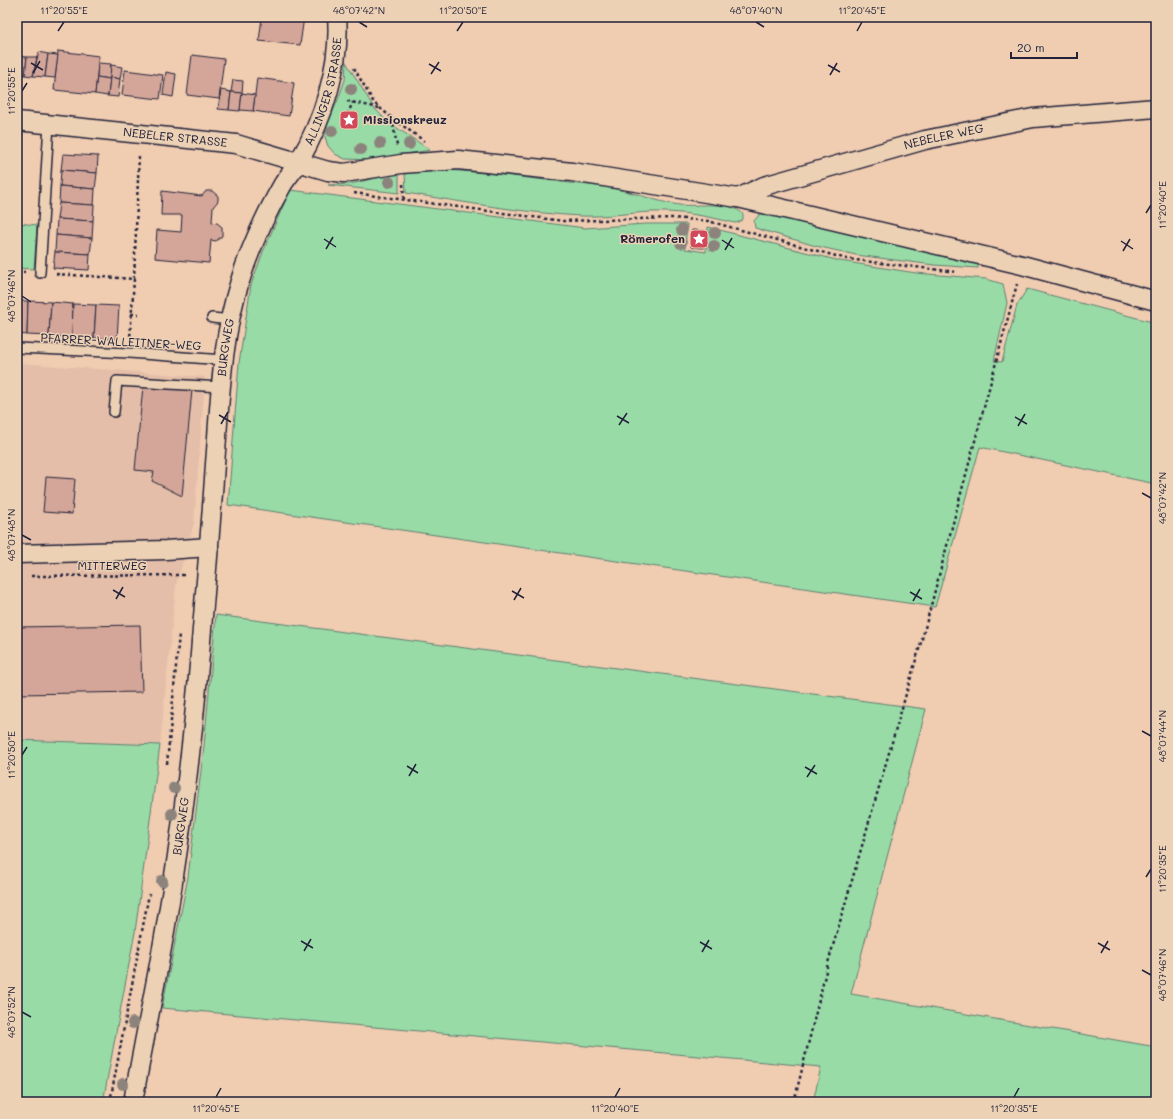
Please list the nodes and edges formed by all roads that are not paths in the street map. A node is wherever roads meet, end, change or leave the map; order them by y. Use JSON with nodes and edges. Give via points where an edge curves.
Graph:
{"nodes":[{"id":1,"x":337,"y":17,"type":"edge"},
{"id":2,"x":1156,"y":108,"type":"edge"},
{"id":3,"x":17,"y":121,"type":"edge"},
{"id":4,"x":49,"y":124,"type":"junction"},
{"id":5,"x":298,"y":163,"type":"junction"},
{"id":6,"x":738,"y":198,"type":"junction"},
{"id":7,"x":40,"y":273,"type":"road end"},
{"id":8,"x":1156,"y":302,"type":"edge"},
{"id":9,"x":212,"y":318,"type":"dead end"},
{"id":10,"x":231,"y":320,"type":"junction"},
{"id":11,"x":17,"y":348,"type":"edge"},
{"id":12,"x":223,"y":360,"type":"junction"},
{"id":13,"x":221,"y":387,"type":"junction"},
{"id":14,"x":114,"y":412,"type":"dead end"},
{"id":15,"x":210,"y":547,"type":"junction"},
{"id":16,"x":17,"y":554,"type":"edge"},
{"id":17,"x":133,"y":1102,"type":"edge"}],
"edges":[{"from":1,"to":5,"type":"street","name":"ALLINGER STRASSE","via":[[335,65],[327,96],[310,141]]},
{"from":2,"to":6,"type":"street","name":"NEBELER WEG","via":[[1033,118],[925,140],[764,186]]},
{"from":3,"to":4,"type":"street","name":"NEBELER STRASSE"},
{"from":4,"to":5,"type":"street","name":"NEBELER STRASSE","via":[[236,144]]},
{"from":4,"to":7,"type":"lane"},
{"from":5,"to":6,"type":"street","name":"NEBELER STRASSE","via":[[344,173],[401,164],[458,160],[572,172]]},
{"from":5,"to":10,"type":"street","name":"BURGWEG","via":[[284,183],[255,242],[239,284]]},
{"from":6,"to":8,"type":"street","name":"NEBELER STRASSE","via":[[1022,265]]},
{"from":9,"to":10,"type":"lane"},
{"from":10,"to":12,"type":"street","name":"BURGWEG"},
{"from":11,"to":12,"type":"lane","name":"PFARRER-WALLEITNER-WEG"},
{"from":12,"to":13,"type":"street","name":"BURGWEG"},
{"from":13,"to":14,"type":"lane","via":[[117,381]]},
{"from":13,"to":15,"type":"street","name":"BURGWEG"},
{"from":15,"to":16,"type":"street"},
{"from":15,"to":17,"type":"street","name":"BURGWEG","via":[[191,746],[165,929]]}]}
